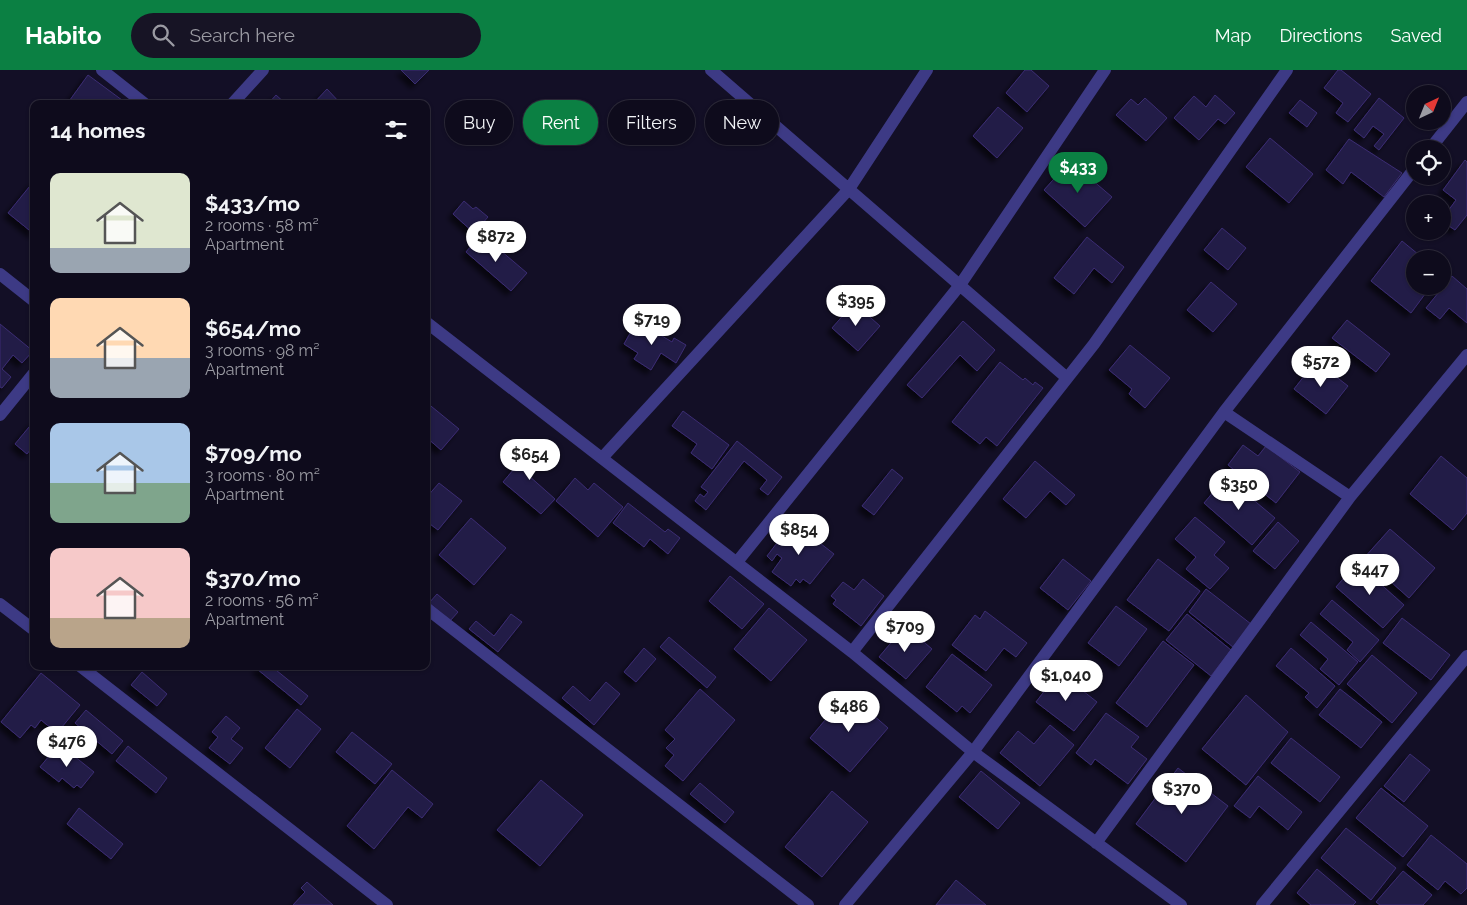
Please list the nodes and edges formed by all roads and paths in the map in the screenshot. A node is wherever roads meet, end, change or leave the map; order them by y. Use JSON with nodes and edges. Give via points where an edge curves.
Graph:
{"nodes":[{"id":1,"x":102,"y":70,"type":"edge"},
{"id":2,"x":263,"y":70,"type":"edge"},
{"id":3,"x":711,"y":70,"type":"edge"},
{"id":4,"x":927,"y":70,"type":"edge"},
{"id":5,"x":1105,"y":70,"type":"edge"},
{"id":6,"x":1287,"y":70,"type":"edge"},
{"id":7,"x":140,"y":100,"type":"edge"},
{"id":8,"x":236,"y":100,"type":"edge"},
{"id":9,"x":1467,"y":102,"type":"edge"},
{"id":10,"x":1437,"y":140,"type":"edge"},
{"id":11,"x":1406,"y":179,"type":"edge"},
{"id":12,"x":848,"y":189,"type":"junction"},
{"id":13,"x":0,"y":274,"type":"edge"},
{"id":14,"x":960,"y":285,"type":"junction"},
{"id":15,"x":30,"y":298,"type":"edge"},
{"id":16,"x":430,"y":325,"type":"edge"},
{"id":17,"x":1467,"y":355,"type":"edge"},
{"id":18,"x":30,"y":378,"type":"edge"},
{"id":19,"x":1067,"y":378,"type":"junction"},
{"id":20,"x":1224,"y":412,"type":"junction"},
{"id":21,"x":0,"y":415,"type":"edge"},
{"id":22,"x":602,"y":458,"type":"junction"},
{"id":23,"x":1350,"y":497,"type":"junction"},
{"id":24,"x":737,"y":562,"type":"junction"},
{"id":25,"x":0,"y":604,"type":"edge"},
{"id":26,"x":430,"y":611,"type":"edge"},
{"id":27,"x":30,"y":627,"type":"edge"},
{"id":28,"x":852,"y":652,"type":"junction"},
{"id":29,"x":1467,"y":656,"type":"edge"},
{"id":30,"x":85,"y":670,"type":"edge"},
{"id":31,"x":973,"y":752,"type":"junction"},
{"id":32,"x":1096,"y":843,"type":"junction"},
{"id":33,"x":387,"y":905,"type":"edge"},
{"id":34,"x":808,"y":905,"type":"edge"},
{"id":35,"x":844,"y":905,"type":"edge"},
{"id":36,"x":1181,"y":905,"type":"edge"},
{"id":37,"x":1262,"y":905,"type":"edge"}],
"edges":[{"from":1,"to":7,"type":"street"},
{"from":2,"to":8,"type":"street"},
{"from":3,"to":12,"type":"street"},
{"from":4,"to":12,"type":"street"},
{"from":5,"to":14,"type":"street"},
{"from":6,"to":19,"type":"street"},
{"from":9,"to":10,"type":"street"},
{"from":11,"to":20,"type":"street"},
{"from":12,"to":14,"type":"street"},
{"from":12,"to":22,"type":"street"},
{"from":13,"to":15,"type":"street"},
{"from":14,"to":19,"type":"street"},
{"from":14,"to":24,"type":"street"},
{"from":16,"to":22,"type":"street"},
{"from":17,"to":23,"type":"street"},
{"from":18,"to":21,"type":"street"},
{"from":19,"to":28,"type":"street"},
{"from":20,"to":23,"type":"street"},
{"from":20,"to":31,"type":"street"},
{"from":22,"to":24,"type":"street"},
{"from":23,"to":32,"type":"street"},
{"from":24,"to":28,"type":"street"},
{"from":25,"to":27,"type":"street"},
{"from":26,"to":34,"type":"street"},
{"from":28,"to":31,"type":"street"},
{"from":29,"to":37,"type":"street"},
{"from":30,"to":33,"type":"street"},
{"from":31,"to":32,"type":"street"},
{"from":31,"to":35,"type":"street"},
{"from":32,"to":36,"type":"street"}]}
